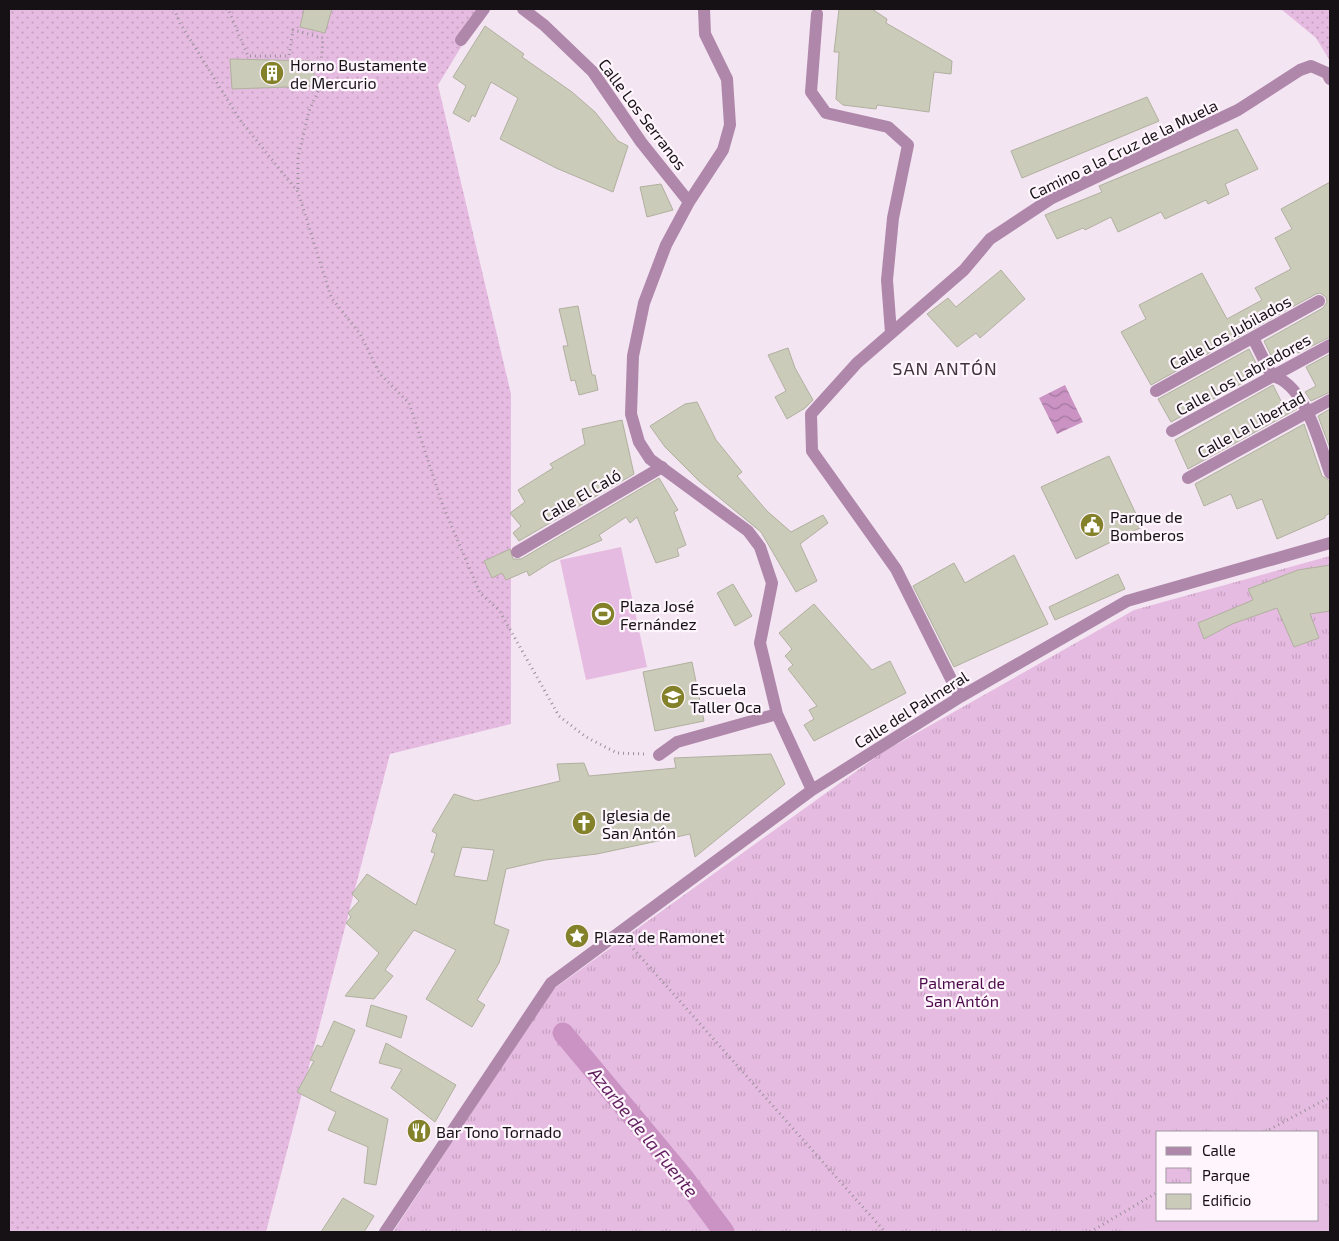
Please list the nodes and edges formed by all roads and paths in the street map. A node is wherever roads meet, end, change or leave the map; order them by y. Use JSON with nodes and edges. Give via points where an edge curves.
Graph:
{"nodes":[{"id":1,"x":174,"y":9,"type":"edge"},
{"id":2,"x":226,"y":9,"type":"edge"},
{"id":3,"x":484,"y":9,"type":"edge"},
{"id":4,"x":523,"y":9,"type":"edge"},
{"id":5,"x":704,"y":9,"type":"edge"},
{"id":6,"x":817,"y":14,"type":"dead end"},
{"id":7,"x":461,"y":40,"type":"dead end"},
{"id":8,"x":1330,"y":79,"type":"edge"},
{"id":9,"x":298,"y":192,"type":"junction"},
{"id":10,"x":689,"y":202,"type":"junction"},
{"id":11,"x":1319,"y":301,"type":"dead end"},
{"id":12,"x":892,"y":333,"type":"junction"},
{"id":13,"x":1253,"y":338,"type":"junction"},
{"id":14,"x":1330,"y":345,"type":"edge"},
{"id":15,"x":1272,"y":376,"type":"junction"},
{"id":16,"x":1156,"y":391,"type":"dead end"},
{"id":17,"x":1330,"y":400,"type":"edge"},
{"id":18,"x":1308,"y":412,"type":"junction"},
{"id":19,"x":1172,"y":431,"type":"dead end"},
{"id":20,"x":662,"y":467,"type":"junction"},
{"id":21,"x":1330,"y":473,"type":"edge"},
{"id":22,"x":1188,"y":478,"type":"dead end"},
{"id":23,"x":1330,"y":543,"type":"edge"},
{"id":24,"x":517,"y":552,"type":"dead end"},
{"id":25,"x":960,"y":697,"type":"junction"},
{"id":26,"x":777,"y":714,"type":"junction"},
{"id":27,"x":659,"y":755,"type":"joint"},
{"id":28,"x":812,"y":790,"type":"junction"},
{"id":29,"x":627,"y":942,"type":"dead end"},
{"id":30,"x":1330,"y":1097,"type":"edge"},
{"id":31,"x":1267,"y":1131,"type":"edge"},
{"id":32,"x":1156,"y":1193,"type":"edge"},
{"id":33,"x":385,"y":1232,"type":"edge"},
{"id":34,"x":885,"y":1232,"type":"edge"},
{"id":35,"x":1090,"y":1232,"type":"edge"}],
"edges":[{"from":1,"to":9,"type":"path","via":[[240,120]]},
{"from":2,"to":9,"type":"path","via":[[248,56],[289,56],[294,30],[323,38],[319,89],[309,111],[298,157]]},
{"from":3,"to":7,"type":"street"},
{"from":4,"to":10,"type":"street","name":"Calle Los Serranos","via":[[593,72],[641,142]]},
{"from":5,"to":10,"type":"street","name":"Calle Los Serranos","via":[[705,34],[728,80],[730,125],[724,150]]},
{"from":6,"to":12,"type":"street","via":[[811,92],[826,113],[888,127],[908,145],[893,218],[888,280]]},
{"from":8,"to":12,"type":"street","name":"Camino a la Cruz de la Muela","via":[[1326,73],[1312,66],[1300,70],[1238,110],[1052,198],[990,238],[964,270]]},
{"from":9,"to":27,"type":"path","via":[[330,297],[360,334],[380,374],[409,404],[443,506],[480,593],[499,610],[558,716],[617,754]]},
{"from":10,"to":20,"type":"street","name":"Calle Los Serranos","via":[[654,274],[644,302],[633,356],[631,414],[639,442],[650,459]]},
{"from":11,"to":13,"type":"street","name":"Calle Los Jubilados"},
{"from":12,"to":25,"type":"street","name":"Camino a la Cruz de la Muela","via":[[857,363],[811,414],[812,451],[896,569]]},
{"from":13,"to":15,"type":"street"},
{"from":13,"to":16,"type":"street","name":"Calle Los Jubilados"},
{"from":14,"to":15,"type":"street","name":"Calle Los Labradores"},
{"from":15,"to":18,"type":"street","via":[[1286,382]]},
{"from":15,"to":19,"type":"street","name":"Calle Los Labradores"},
{"from":17,"to":18,"type":"street","name":"Calle La Libertad"},
{"from":18,"to":21,"type":"street"},
{"from":18,"to":22,"type":"street","name":"Calle La Libertad"},
{"from":20,"to":24,"type":"street","name":"Calle El Caló"},
{"from":20,"to":26,"type":"street","name":"Calle Los Serranos","via":[[748,531],[760,547],[772,583],[760,642]]},
{"from":23,"to":25,"type":"street","name":"Calle del Palmeral","via":[[1128,601]]},
{"from":25,"to":28,"type":"street","name":"Calle del Palmeral"},
{"from":26,"to":27,"type":"street","via":[[677,742]]},
{"from":26,"to":28,"type":"street","name":"Calle Los Serranos"},
{"from":28,"to":33,"type":"street","name":"Calle del Palmeral","via":[[550,983]]},
{"from":29,"to":34,"type":"path"},
{"from":30,"to":31,"type":"path"},
{"from":32,"to":35,"type":"path"}]}
